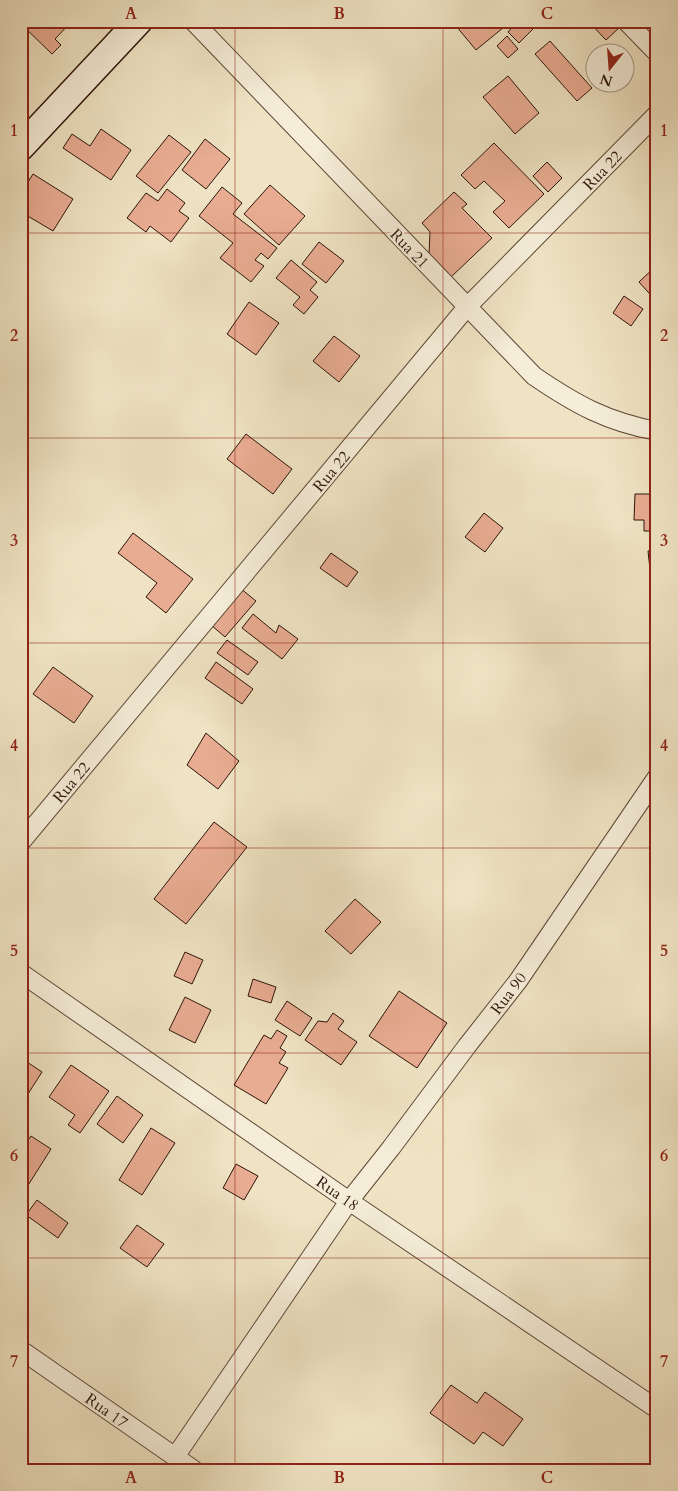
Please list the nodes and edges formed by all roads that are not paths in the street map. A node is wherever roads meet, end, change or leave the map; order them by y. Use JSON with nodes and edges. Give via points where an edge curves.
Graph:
{"nodes":[{"id":1,"x":139,"y":21,"type":"edge"},
{"id":2,"x":193,"y":21,"type":"edge"},
{"id":3,"x":626,"y":21,"type":"edge"},
{"id":4,"x":657,"y":53,"type":"edge"},
{"id":5,"x":657,"y":114,"type":"edge"},
{"id":6,"x":21,"y":147,"type":"edge"},
{"id":7,"x":467,"y":308,"type":"junction"},
{"id":8,"x":657,"y":431,"type":"edge"},
{"id":9,"x":657,"y":777,"type":"edge"},
{"id":10,"x":21,"y":842,"type":"edge"},
{"id":11,"x":21,"y":972,"type":"edge"},
{"id":12,"x":349,"y":1201,"type":"junction"},
{"id":13,"x":21,"y":1350,"type":"edge"},
{"id":14,"x":657,"y":1409,"type":"edge"},
{"id":15,"x":175,"y":1457,"type":"junction"},
{"id":16,"x":194,"y":1470,"type":"edge"}],
"edges":[{"from":1,"to":6,"type":"main road"},
{"from":2,"to":7,"type":"street","name":"Rua 21"},
{"from":3,"to":4,"type":"street"},
{"from":5,"to":7,"type":"street","name":"Rua 22"},
{"from":7,"to":8,"type":"street","name":"Rua 21","via":[[534,376],[565,397],[594,412]]},
{"from":7,"to":10,"type":"street","name":"Rua 22"},
{"from":9,"to":12,"type":"street","name":"Rua 90","via":[[518,981]]},
{"from":11,"to":12,"type":"street","name":"Rua 18"},
{"from":12,"to":14,"type":"street","name":"Rua 18"},
{"from":12,"to":15,"type":"street","name":"Rua 90"},
{"from":13,"to":15,"type":"street","name":"Rua 17"},
{"from":15,"to":16,"type":"street","name":"Rua 17"}]}
